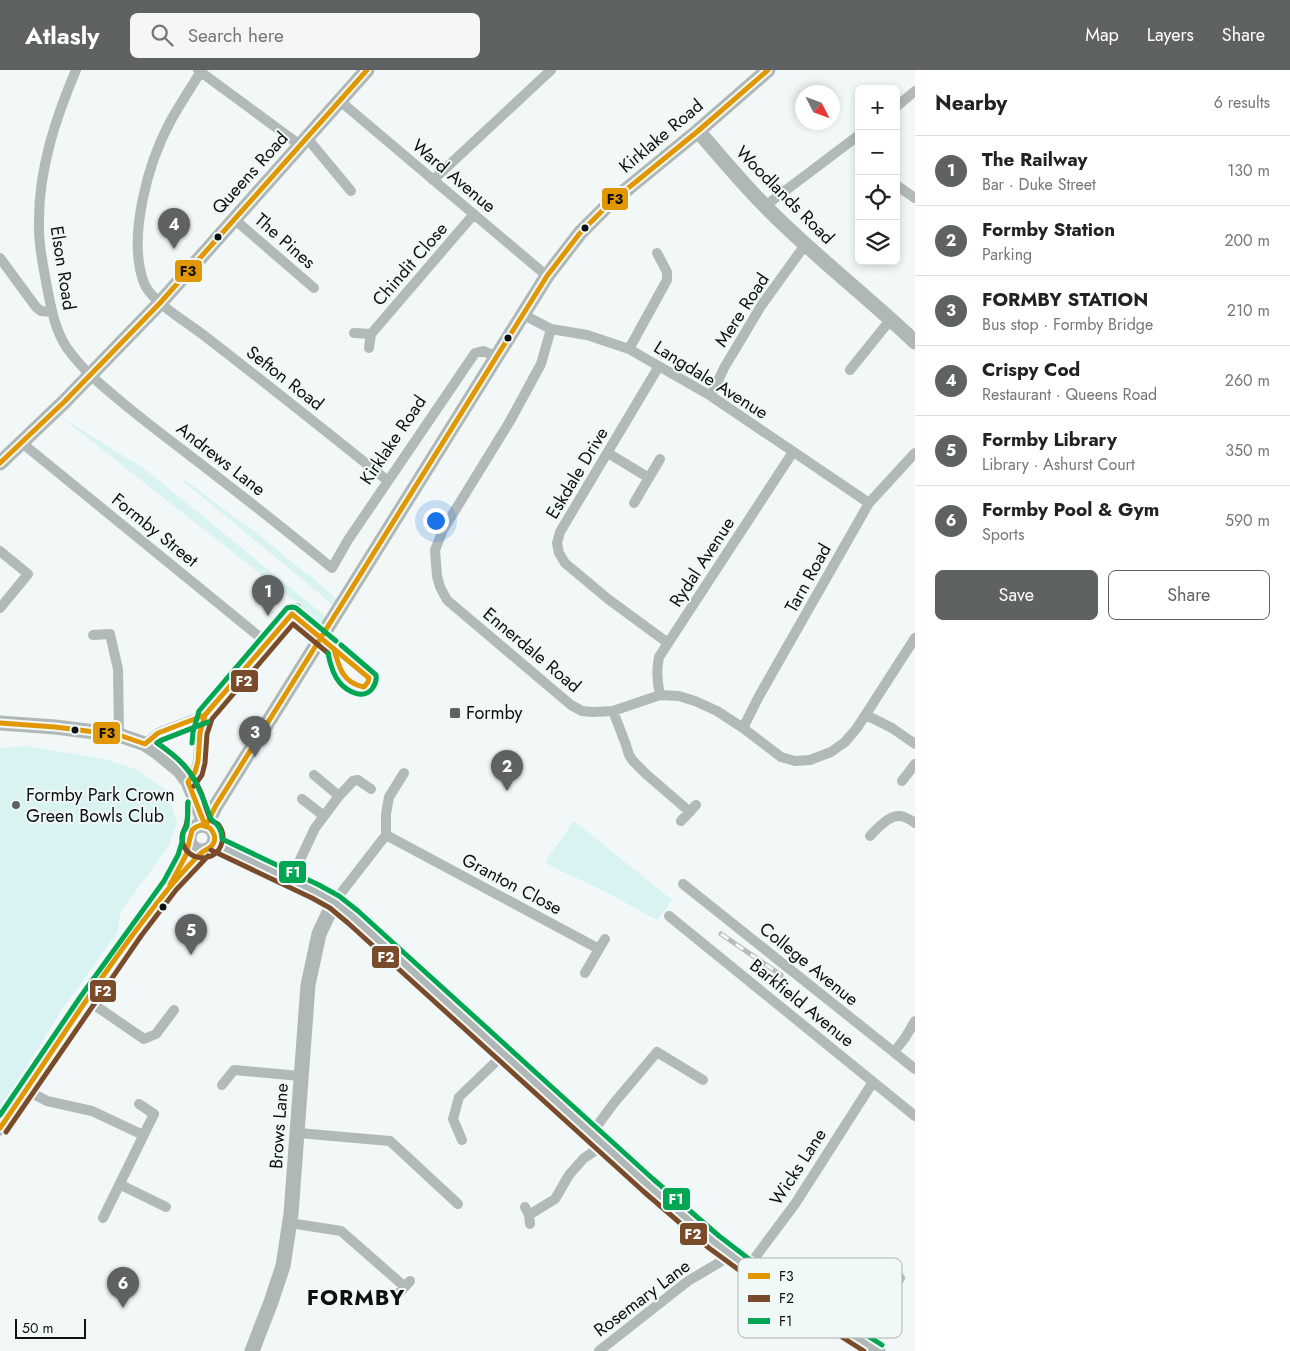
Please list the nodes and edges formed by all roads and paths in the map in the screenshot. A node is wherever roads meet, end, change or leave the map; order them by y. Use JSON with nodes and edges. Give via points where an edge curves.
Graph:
{"nodes":[{"id":1,"x":76,"y":70,"type":"edge"},
{"id":2,"x":367,"y":70,"type":"edge"},
{"id":3,"x":551,"y":70,"type":"edge"},
{"id":4,"x":768,"y":70,"type":"edge"},
{"id":5,"x":200,"y":71,"type":"edge"},
{"id":6,"x":915,"y":91,"type":"edge"},
{"id":7,"x":340,"y":101,"type":"junction"},
{"id":8,"x":900,"y":103,"type":"edge"},
{"id":9,"x":698,"y":131,"type":"junction"},
{"id":10,"x":304,"y":141,"type":"junction"},
{"id":11,"x":855,"y":141,"type":"edge"},
{"id":12,"x":433,"y":180,"type":"junction"},
{"id":13,"x":900,"y":188,"type":"edge"},
{"id":14,"x":351,"y":190,"type":"dead end"},
{"id":15,"x":915,"y":198,"type":"edge"},
{"id":16,"x":765,"y":206,"type":"junction"},
{"id":17,"x":474,"y":214,"type":"junction"},
{"id":18,"x":234,"y":219,"type":"junction"},
{"id":19,"x":805,"y":245,"type":"junction"},
{"id":20,"x":657,"y":253,"type":"dead end"},
{"id":21,"x":0,"y":258,"type":"edge"},
{"id":22,"x":547,"y":276,"type":"junction"},
{"id":23,"x":314,"y":288,"type":"dead end"},
{"id":24,"x":160,"y":303,"type":"junction"},
{"id":25,"x":52,"y":312,"type":"junction"},
{"id":26,"x":522,"y":314,"type":"junction"},
{"id":27,"x":891,"y":319,"type":"junction"},
{"id":28,"x":551,"y":329,"type":"junction"},
{"id":29,"x":354,"y":333,"type":"dead end"},
{"id":30,"x":371,"y":334,"type":"junction"},
{"id":31,"x":915,"y":342,"type":"edge"},
{"id":32,"x":369,"y":348,"type":"dead end"},
{"id":33,"x":629,"y":349,"type":"junction"},
{"id":34,"x":496,"y":356,"type":"junction"},
{"id":35,"x":659,"y":366,"type":"junction"},
{"id":36,"x":850,"y":370,"type":"dead end"},
{"id":37,"x":90,"y":376,"type":"junction"},
{"id":38,"x":711,"y":396,"type":"junction"},
{"id":39,"x":22,"y":443,"type":"junction"},
{"id":40,"x":792,"y":452,"type":"junction"},
{"id":41,"x":608,"y":453,"type":"junction"},
{"id":42,"x":915,"y":453,"type":"edge"},
{"id":43,"x":660,"y":459,"type":"dead end"},
{"id":44,"x":0,"y":463,"type":"edge"},
{"id":45,"x":649,"y":478,"type":"junction"},
{"id":46,"x":388,"y":481,"type":"junction"},
{"id":47,"x":634,"y":503,"type":"dead end"},
{"id":48,"x":869,"y":503,"type":"junction"},
{"id":49,"x":0,"y":551,"type":"edge"},
{"id":50,"x":332,"y":568,"type":"joint"},
{"id":51,"x":0,"y":608,"type":"edge"},
{"id":52,"x":297,"y":608,"type":"dead end"},
{"id":53,"x":93,"y":636,"type":"dead end"},
{"id":54,"x":914,"y":642,"type":"edge"},
{"id":55,"x":267,"y":643,"type":"junction"},
{"id":56,"x":668,"y":643,"type":"junction"},
{"id":57,"x":660,"y":695,"type":"junction"},
{"id":58,"x":614,"y":711,"type":"junction"},
{"id":59,"x":205,"y":715,"type":"junction"},
{"id":60,"x":866,"y":715,"type":"junction"},
{"id":61,"x":0,"y":723,"type":"edge"},
{"id":62,"x":743,"y":728,"type":"junction"},
{"id":63,"x":119,"y":735,"type":"junction"},
{"id":64,"x":145,"y":744,"type":"junction"},
{"id":65,"x":915,"y":744,"type":"edge"},
{"id":66,"x":915,"y":764,"type":"edge"},
{"id":67,"x":404,"y":772,"type":"dead end"},
{"id":68,"x":314,"y":775,"type":"dead end"},
{"id":69,"x":902,"y":781,"type":"dead end"},
{"id":70,"x":188,"y":782,"type":"junction"},
{"id":71,"x":370,"y":789,"type":"dead end"},
{"id":72,"x":339,"y":796,"type":"junction"},
{"id":73,"x":302,"y":799,"type":"dead end"},
{"id":74,"x":324,"y":816,"type":"junction"},
{"id":75,"x":682,"y":821,"type":"dead end"},
{"id":76,"x":915,"y":823,"type":"edge"},
{"id":77,"x":199,"y":830,"type":"junction"},
{"id":78,"x":386,"y":835,"type":"junction"},
{"id":79,"x":870,"y":836,"type":"dead end"},
{"id":80,"x":209,"y":847,"type":"junction"},
{"id":81,"x":291,"y":880,"type":"junction"},
{"id":82,"x":683,"y":884,"type":"dead end"},
{"id":83,"x":170,"y":885,"type":"junction"},
{"id":84,"x":334,"y":902,"type":"junction"},
{"id":85,"x":669,"y":916,"type":"dead end"},
{"id":86,"x":605,"y":939,"type":"dead end"},
{"id":87,"x":599,"y":949,"type":"junction"},
{"id":88,"x":585,"y":973,"type":"dead end"},
{"id":89,"x":87,"y":1000,"type":"junction"},
{"id":90,"x":174,"y":1010,"type":"dead end"},
{"id":91,"x":915,"y":1021,"type":"edge"},
{"id":92,"x":894,"y":1052,"type":"junction"},
{"id":93,"x":504,"y":1054,"type":"junction"},
{"id":94,"x":915,"y":1069,"type":"edge"},
{"id":95,"x":300,"y":1076,"type":"junction"},
{"id":96,"x":703,"y":1080,"type":"dead end"},
{"id":97,"x":872,"y":1082,"type":"junction"},
{"id":98,"x":222,"y":1085,"type":"dead end"},
{"id":99,"x":26,"y":1090,"type":"junction"},
{"id":100,"x":139,"y":1104,"type":"dead end"},
{"id":101,"x":915,"y":1116,"type":"edge"},
{"id":102,"x":0,"y":1128,"type":"edge"},
{"id":103,"x":298,"y":1133,"type":"junction"},
{"id":104,"x":591,"y":1134,"type":"junction"},
{"id":105,"x":143,"y":1135,"type":"junction"},
{"id":106,"x":462,"y":1140,"type":"dead end"},
{"id":107,"x":604,"y":1146,"type":"junction"},
{"id":108,"x":121,"y":1185,"type":"junction"},
{"id":109,"x":458,"y":1204,"type":"dead end"},
{"id":110,"x":166,"y":1207,"type":"dead end"},
{"id":111,"x":528,"y":1215,"type":"dead end"},
{"id":112,"x":104,"y":1218,"type":"dead end"},
{"id":113,"x":290,"y":1223,"type":"junction"},
{"id":114,"x":732,"y":1255,"type":"junction"},
{"id":115,"x":755,"y":1258,"type":"edge"},
{"id":116,"x":738,"y":1260,"type":"edge"},
{"id":117,"x":397,"y":1295,"type":"dead end"},
{"id":118,"x":857,"y":1338,"type":"edge"},
{"id":119,"x":860,"y":1340,"type":"joint"},
{"id":120,"x":252,"y":1351,"type":"edge"},
{"id":121,"x":598,"y":1351,"type":"edge"},
{"id":122,"x":878,"y":1351,"type":"edge"}],
"edges":[{"from":1,"to":25,"type":"street","name":"Elson Road","via":[[52,136],[38,220],[41,257]]},
{"from":2,"to":7,"type":"street","name":"Queens Road"},
{"from":3,"to":12,"type":"street"},
{"from":4,"to":9,"type":"street","name":"Kirklake Road"},
{"from":5,"to":10,"type":"street"},
{"from":5,"to":24,"type":"street","name":"Sefton Road","via":[[160,144],[141,209],[138,245],[142,277],[147,290]]},
{"from":6,"to":8,"type":"street"},
{"from":7,"to":10,"type":"street","name":"Queens Road"},
{"from":7,"to":12,"type":"street","name":"Ward Avenue"},
{"from":9,"to":16,"type":"street","name":"Woodlands Road"},
{"from":9,"to":22,"type":"street","name":"Kirklake Road","via":[[610,203],[580,233]]},
{"from":10,"to":14,"type":"street"},
{"from":10,"to":18,"type":"street","name":"Queens Road"},
{"from":11,"to":16,"type":"street"},
{"from":12,"to":17,"type":"street","name":"Ward Avenue"},
{"from":13,"to":15,"type":"street"},
{"from":16,"to":19,"type":"street","name":"Woodlands Road"},
{"from":17,"to":22,"type":"street","name":"Ward Avenue"},
{"from":17,"to":30,"type":"street","name":"Chindit Close"},
{"from":18,"to":23,"type":"street","name":"The Pines"},
{"from":18,"to":24,"type":"street","name":"Queens Road"},
{"from":19,"to":27,"type":"street","name":"Woodlands Road"},
{"from":19,"to":38,"type":"street","name":"Mere Road","via":[[762,306]]},
{"from":20,"to":33,"type":"street","via":[[667,272],[667,280]]},
{"from":21,"to":25,"type":"street","via":[[36,308]]},
{"from":22,"to":26,"type":"street","name":"Kirklake Road"},
{"from":24,"to":37,"type":"street","name":"Queens Road"},
{"from":24,"to":46,"type":"street","name":"Sefton Road"},
{"from":25,"to":37,"type":"street","name":"Elson Road","via":[[59,333]]},
{"from":26,"to":28,"type":"street","name":"Langdale Avenue"},
{"from":26,"to":34,"type":"street","name":"Kirklake Road"},
{"from":27,"to":31,"type":"street","name":"Woodlands Road"},
{"from":27,"to":36,"type":"street"},
{"from":28,"to":33,"type":"street","name":"Langdale Avenue","via":[[587,335]]},
{"from":28,"to":58,"type":"street","name":"Ennerdale Road","via":[[541,364],[443,530],[435,550],[436,576],[447,600],[571,705],[582,711]]},
{"from":29,"to":30,"type":"street"},
{"from":30,"to":32,"type":"street"},
{"from":33,"to":35,"type":"street","name":"Langdale Avenue"},
{"from":34,"to":46,"type":"street","name":"Kirklake Road","via":[[483,351],[475,354]]},
{"from":34,"to":77,"type":"street","name":"Kirklake Road"},
{"from":35,"to":38,"type":"street","name":"Langdale Avenue"},
{"from":35,"to":41,"type":"street","name":"Eskdale Drive"},
{"from":37,"to":39,"type":"street","name":"Queens Road"},
{"from":37,"to":50,"type":"street","name":"Andrews Lane"},
{"from":38,"to":40,"type":"street","name":"Langdale Avenue"},
{"from":39,"to":44,"type":"street","name":"Queens Road"},
{"from":39,"to":55,"type":"street","name":"Formby Street"},
{"from":40,"to":48,"type":"street","name":"Langdale Avenue"},
{"from":40,"to":56,"type":"street","name":"Rydal Avenue"},
{"from":41,"to":45,"type":"street"},
{"from":41,"to":56,"type":"street","name":"Eskdale Drive","via":[[560,532],[559,553],[565,563],[608,599]]},
{"from":42,"to":48,"type":"street","name":"Tarn Road"},
{"from":43,"to":45,"type":"street"},
{"from":45,"to":47,"type":"street"},
{"from":46,"to":50,"type":"street","name":"Kirklake Road"},
{"from":48,"to":62,"type":"street","name":"Tarn Road"},
{"from":49,"to":51,"type":"street","via":[[28,574]]},
{"from":52,"to":55,"type":"street"},
{"from":53,"to":63,"type":"street","via":[[110,634],[118,669]]},
{"from":54,"to":60,"type":"street","name":"Ennerdale Road"},
{"from":55,"to":59,"type":"street"},
{"from":56,"to":57,"type":"street","name":"Rydal Avenue","via":[[657,669]]},
{"from":57,"to":58,"type":"street","name":"Ennerdale Road"},
{"from":57,"to":62,"type":"street","name":"Ennerdale Road","via":[[696,701]]},
{"from":58,"to":75,"type":"street","via":[[629,755],[646,774],[693,808]]},
{"from":59,"to":64,"type":"street","via":[[158,733]]},
{"from":59,"to":70,"type":"street","via":[[198,761]]},
{"from":60,"to":62,"type":"street","name":"Ennerdale Road","via":[[845,742],[810,760],[795,761],[781,757]]},
{"from":60,"to":65,"type":"street"},
{"from":61,"to":63,"type":"street"},
{"from":63,"to":64,"type":"street"},
{"from":64,"to":70,"type":"street","via":[[170,762]]},
{"from":66,"to":69,"type":"street"},
{"from":67,"to":78,"type":"street","via":[[389,797]]},
{"from":68,"to":72,"type":"street"},
{"from":70,"to":77,"type":"street"},
{"from":71,"to":72,"type":"street","via":[[358,780]]},
{"from":72,"to":74,"type":"street"},
{"from":73,"to":74,"type":"street"},
{"from":74,"to":81,"type":"street"},
{"from":76,"to":79,"type":"street","via":[[898,815],[884,822]]},
{"from":77,"to":80,"type":"street","via":[[213,831],[215,835]]},
{"from":77,"to":80,"type":"street","via":[[195,849]]},
{"from":77,"to":83,"type":"street","name":"Kirklake Road"},
{"from":78,"to":84,"type":"street"},
{"from":78,"to":87,"type":"street","name":"Granton Close"},
{"from":80,"to":81,"type":"street"},
{"from":80,"to":83,"type":"street"},
{"from":81,"to":84,"type":"street"},
{"from":82,"to":92,"type":"street","name":"College Avenue"},
{"from":83,"to":89,"type":"street"},
{"from":84,"to":93,"type":"street"},
{"from":84,"to":95,"type":"street","name":"Brows Lane","via":[[318,934],[308,985]]},
{"from":85,"to":97,"type":"street","name":"Barkfield Avenue"},
{"from":86,"to":87,"type":"street"},
{"from":87,"to":88,"type":"street"},
{"from":89,"to":90,"type":"street","via":[[144,1039],[156,1034]]},
{"from":89,"to":99,"type":"street"},
{"from":91,"to":92,"type":"street"},
{"from":92,"to":94,"type":"street","name":"College Avenue"},
{"from":93,"to":104,"type":"street"},
{"from":93,"to":106,"type":"street","via":[[459,1097],[453,1119]]},
{"from":95,"to":98,"type":"street","via":[[234,1070]]},
{"from":95,"to":103,"type":"street","name":"Brows Lane"},
{"from":96,"to":104,"type":"street","via":[[657,1052]]},
{"from":97,"to":101,"type":"street","name":"Barkfield Avenue"},
{"from":97,"to":115,"type":"street","name":"Wicks Lane","via":[[795,1204]]},
{"from":99,"to":102,"type":"street"},
{"from":99,"to":105,"type":"street","via":[[47,1101],[92,1111]]},
{"from":100,"to":105,"type":"street","via":[[154,1114]]},
{"from":103,"to":109,"type":"street","via":[[390,1141]]},
{"from":103,"to":113,"type":"street","name":"Brows Lane"},
{"from":104,"to":107,"type":"street"},
{"from":105,"to":108,"type":"street"},
{"from":107,"to":111,"type":"street","via":[[579,1163],[555,1198]]},
{"from":107,"to":114,"type":"street"},
{"from":108,"to":110,"type":"street"},
{"from":108,"to":112,"type":"street"},
{"from":113,"to":117,"type":"street","via":[[341,1231],[408,1284]]},
{"from":113,"to":120,"type":"street","name":"Brows Lane","via":[[283,1266]]},
{"from":114,"to":116,"type":"street"},
{"from":114,"to":121,"type":"street","name":"Rosemary Lane","via":[[688,1282]]},
{"from":118,"to":119,"type":"street"},
{"from":119,"to":122,"type":"street"}]}
